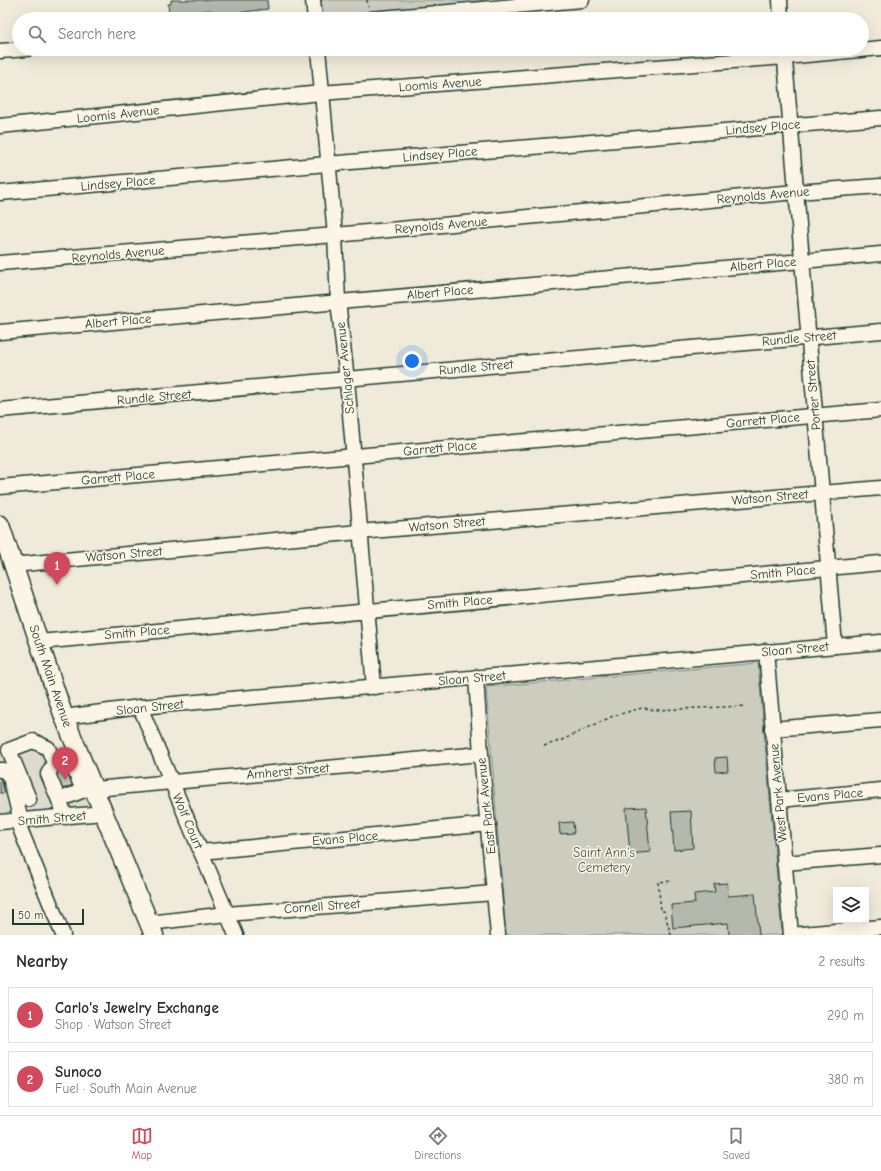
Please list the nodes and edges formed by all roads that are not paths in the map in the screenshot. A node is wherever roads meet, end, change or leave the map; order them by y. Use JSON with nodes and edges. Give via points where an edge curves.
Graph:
{"nodes":[{"id":1,"x":313,"y":0,"type":"edge"},
{"id":2,"x":582,"y":0,"type":"edge"},
{"id":3,"x":780,"y":0,"type":"edge"},
{"id":4,"x":513,"y":3,"type":"edge"},
{"id":5,"x":314,"y":12,"type":"edge"},
{"id":6,"x":433,"y":12,"type":"edge"},
{"id":7,"x":781,"y":12,"type":"edge"},
{"id":8,"x":881,"y":48,"type":"edge"},
{"id":9,"x":869,"y":49,"type":"edge"},
{"id":10,"x":12,"y":50,"type":"edge"},
{"id":11,"x":0,"y":51,"type":"edge"},
{"id":12,"x":318,"y":56,"type":"edge"},
{"id":13,"x":749,"y":56,"type":"edge"},
{"id":14,"x":784,"y":56,"type":"edge"},
{"id":15,"x":321,"y":93,"type":"junction"},
{"id":16,"x":881,"y":118,"type":"edge"},
{"id":17,"x":789,"y":125,"type":"junction"},
{"id":18,"x":0,"y":126,"type":"edge"},
{"id":19,"x":327,"y":164,"type":"junction"},
{"id":20,"x":881,"y":186,"type":"edge"},
{"id":21,"x":796,"y":192,"type":"junction"},
{"id":22,"x":0,"y":193,"type":"edge"},
{"id":23,"x":335,"y":235,"type":"junction"},
{"id":24,"x":881,"y":254,"type":"edge"},
{"id":25,"x":802,"y":261,"type":"junction"},
{"id":26,"x":0,"y":264,"type":"edge"},
{"id":27,"x":338,"y":301,"type":"junction"},
{"id":28,"x":881,"y":331,"type":"edge"},
{"id":29,"x":0,"y":332,"type":"edge"},
{"id":30,"x":808,"y":337,"type":"junction"},
{"id":31,"x":347,"y":380,"type":"junction"},
{"id":32,"x":0,"y":410,"type":"edge"},
{"id":33,"x":881,"y":410,"type":"edge"},
{"id":34,"x":814,"y":416,"type":"junction"},
{"id":35,"x":354,"y":456,"type":"junction"},
{"id":36,"x":0,"y":487,"type":"edge"},
{"id":37,"x":881,"y":488,"type":"edge"},
{"id":38,"x":823,"y":492,"type":"junction"},
{"id":39,"x":1,"y":529,"type":"edge"},
{"id":40,"x":359,"y":532,"type":"junction"},
{"id":41,"x":881,"y":563,"type":"edge"},
{"id":42,"x":13,"y":565,"type":"junction"},
{"id":43,"x":828,"y":568,"type":"junction"},
{"id":44,"x":367,"y":610,"type":"junction"},
{"id":45,"x":39,"y":642,"type":"junction"},
{"id":46,"x":881,"y":642,"type":"edge"},
{"id":47,"x":835,"y":646,"type":"junction"},
{"id":48,"x":766,"y":652,"type":"junction"},
{"id":49,"x":476,"y":677,"type":"junction"},
{"id":50,"x":374,"y":687,"type":"junction"},
{"id":51,"x":140,"y":707,"type":"junction"},
{"id":52,"x":64,"y":717,"type":"junction"},
{"id":53,"x":881,"y":720,"type":"edge"},
{"id":54,"x":772,"y":729,"type":"junction"},
{"id":55,"x":481,"y":754,"type":"junction"},
{"id":56,"x":65,"y":761,"type":"junction"},
{"id":57,"x":0,"y":770,"type":"edge"},
{"id":58,"x":172,"y":782,"type":"junction"},
{"id":59,"x":881,"y":790,"type":"edge"},
{"id":60,"x":78,"y":791,"type":"junction"},
{"id":61,"x":29,"y":799,"type":"dead end"},
{"id":62,"x":779,"y":800,"type":"junction"},
{"id":63,"x":104,"y":813,"type":"junction"},
{"id":64,"x":66,"y":816,"type":"junction"},
{"id":65,"x":19,"y":821,"type":"junction"},
{"id":66,"x":0,"y":822,"type":"edge"},
{"id":67,"x":489,"y":824,"type":"junction"},
{"id":68,"x":201,"y":852,"type":"junction"},
{"id":69,"x":881,"y":855,"type":"edge"},
{"id":70,"x":784,"y":863,"type":"junction"},
{"id":71,"x":494,"y":892,"type":"junction"},
{"id":72,"x":227,"y":914,"type":"junction"},
{"id":73,"x":881,"y":927,"type":"edge"},
{"id":74,"x":152,"y":929,"type":"edge"},
{"id":75,"x":63,"y":935,"type":"edge"},
{"id":76,"x":236,"y":935,"type":"edge"},
{"id":77,"x":498,"y":935,"type":"edge"},
{"id":78,"x":791,"y":935,"type":"edge"}],
"edges":[{"from":1,"to":5,"type":"street"},
{"from":2,"to":4,"type":"street"},
{"from":3,"to":7,"type":"street"},
{"from":4,"to":6,"type":"street"},
{"from":8,"to":9,"type":"street","name":"Loomis Avenue"},
{"from":10,"to":11,"type":"street"},
{"from":12,"to":15,"type":"street","name":"Schlager Avenue"},
{"from":13,"to":15,"type":"street","name":"Loomis Avenue"},
{"from":14,"to":17,"type":"street","name":"Porter Street"},
{"from":15,"to":18,"type":"street","name":"Loomis Avenue"},
{"from":15,"to":19,"type":"street","name":"Schlager Avenue"},
{"from":16,"to":17,"type":"street","name":"Lindsey Place"},
{"from":17,"to":19,"type":"street","name":"Lindsey Place"},
{"from":17,"to":21,"type":"street","name":"Porter Street"},
{"from":19,"to":22,"type":"street","name":"Lindsey Place"},
{"from":19,"to":23,"type":"street","name":"Schlager Avenue"},
{"from":20,"to":21,"type":"street","name":"Reynolds Avenue"},
{"from":21,"to":23,"type":"street","name":"Reynolds Avenue"},
{"from":21,"to":25,"type":"street","name":"Porter Street"},
{"from":23,"to":26,"type":"street","name":"Reynolds Avenue"},
{"from":23,"to":27,"type":"street","name":"Schlager Avenue"},
{"from":24,"to":25,"type":"street","name":"Albert Place"},
{"from":25,"to":27,"type":"street","name":"Albert Place"},
{"from":25,"to":30,"type":"street","name":"Porter Street"},
{"from":27,"to":29,"type":"street","name":"Albert Place"},
{"from":27,"to":31,"type":"street","name":"Schlager Avenue"},
{"from":28,"to":30,"type":"street","name":"Rundle Street"},
{"from":30,"to":31,"type":"street","name":"Rundle Street"},
{"from":30,"to":34,"type":"street","name":"Porter Street"},
{"from":31,"to":32,"type":"street","name":"Rundle Street"},
{"from":31,"to":35,"type":"street","name":"Schlager Avenue"},
{"from":33,"to":34,"type":"street","name":"Garrett Place"},
{"from":34,"to":35,"type":"street","name":"Garrett Place"},
{"from":34,"to":38,"type":"street","name":"Porter Street"},
{"from":35,"to":36,"type":"street","name":"Garrett Place"},
{"from":35,"to":40,"type":"street","name":"Schlager Avenue"},
{"from":37,"to":38,"type":"street","name":"Watson Street"},
{"from":38,"to":40,"type":"street","name":"Watson Street"},
{"from":38,"to":43,"type":"street","name":"Porter Street"},
{"from":39,"to":42,"type":"main road","name":"South Main Avenue"},
{"from":40,"to":42,"type":"street","name":"Watson Street"},
{"from":40,"to":44,"type":"street","name":"Schlager Avenue"},
{"from":41,"to":43,"type":"street","name":"Smith Place"},
{"from":42,"to":45,"type":"main road","name":"South Main Avenue"},
{"from":43,"to":44,"type":"street","name":"Smith Place"},
{"from":43,"to":47,"type":"street","name":"Porter Street"},
{"from":44,"to":45,"type":"street","name":"Smith Place"},
{"from":44,"to":50,"type":"street","name":"Schlager Avenue"},
{"from":45,"to":52,"type":"main road","name":"South Main Avenue"},
{"from":46,"to":47,"type":"street","name":"Sloan Street"},
{"from":47,"to":48,"type":"street","name":"Sloan Street"},
{"from":48,"to":49,"type":"street","name":"Sloan Street"},
{"from":48,"to":54,"type":"street","name":"West Park Avenue"},
{"from":49,"to":50,"type":"street","name":"Sloan Street"},
{"from":49,"to":55,"type":"street","name":"East Park Avenue"},
{"from":50,"to":51,"type":"street","name":"Sloan Street"},
{"from":51,"to":52,"type":"street","name":"Sloan Street"},
{"from":51,"to":58,"type":"street","name":"Wolf Court"},
{"from":52,"to":56,"type":"main road","name":"South Main Avenue"},
{"from":53,"to":54,"type":"street"},
{"from":54,"to":62,"type":"street","name":"West Park Avenue"},
{"from":55,"to":58,"type":"street","name":"Amherst Street"},
{"from":55,"to":67,"type":"street","name":"East Park Avenue"},
{"from":56,"to":60,"type":"main road","name":"South Main Avenue"},
{"from":56,"to":60,"type":"street","via":[[48,774]]},
{"from":56,"to":61,"type":"street","via":[[48,748],[33,741],[9,750]]},
{"from":57,"to":65,"type":"street","via":[[4,770],[10,777]]},
{"from":58,"to":60,"type":"street","name":"Amherst Street"},
{"from":58,"to":68,"type":"street","name":"Wolf Court"},
{"from":59,"to":62,"type":"street","name":"Evans Place"},
{"from":60,"to":63,"type":"main road","name":"South Main Avenue"},
{"from":60,"to":64,"type":"street"},
{"from":62,"to":70,"type":"street","name":"West Park Avenue"},
{"from":63,"to":64,"type":"street","name":"Smith Street"},
{"from":63,"to":74,"type":"main road","name":"South Main Avenue"},
{"from":64,"to":65,"type":"street","name":"Smith Street"},
{"from":65,"to":66,"type":"street","name":"Smith Street"},
{"from":65,"to":75,"type":"street"},
{"from":67,"to":68,"type":"street","name":"Evans Place"},
{"from":67,"to":71,"type":"street","name":"East Park Avenue"},
{"from":68,"to":72,"type":"street","name":"Wolf Court"},
{"from":69,"to":70,"type":"street"},
{"from":70,"to":78,"type":"street","name":"West Park Avenue"},
{"from":71,"to":72,"type":"street","name":"Cornell Street"},
{"from":71,"to":77,"type":"street","name":"East Park Avenue"},
{"from":72,"to":74,"type":"street","name":"Cornell Street"},
{"from":72,"to":76,"type":"street","name":"Wolf Court"},
{"from":73,"to":78,"type":"street"}]}
